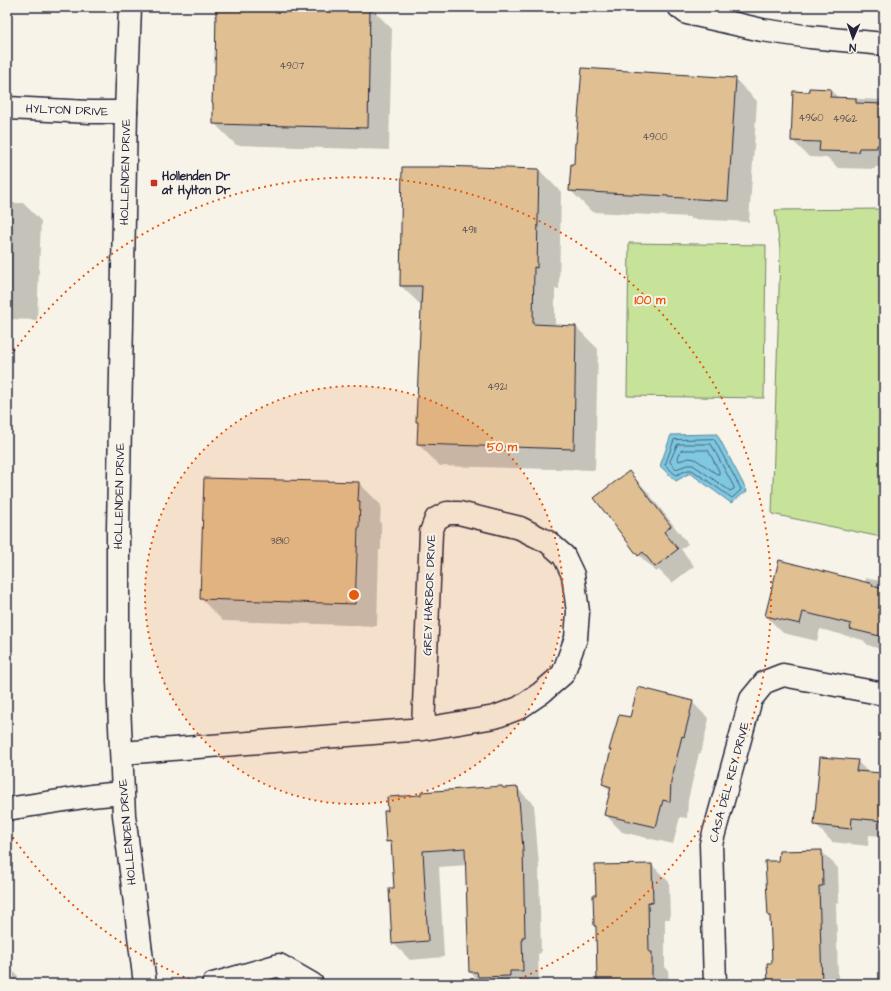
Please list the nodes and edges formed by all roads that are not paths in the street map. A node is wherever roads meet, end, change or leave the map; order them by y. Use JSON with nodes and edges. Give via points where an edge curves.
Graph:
{"nodes":[{"id":1,"x":130,"y":7,"type":"edge"},
{"id":2,"x":679,"y":7,"type":"edge"},
{"id":3,"x":884,"y":44,"type":"edge"},
{"id":4,"x":7,"y":108,"type":"edge"},
{"id":5,"x":126,"y":112,"type":"junction"},
{"id":6,"x":884,"y":694,"type":"edge"},
{"id":7,"x":423,"y":729,"type":"junction"},
{"id":8,"x":122,"y":753,"type":"junction"},
{"id":9,"x":122,"y":793,"type":"junction"},
{"id":10,"x":7,"y":809,"type":"edge"},
{"id":11,"x":145,"y":984,"type":"edge"},
{"id":12,"x":213,"y":984,"type":"edge"},
{"id":13,"x":312,"y":984,"type":"edge"},
{"id":14,"x":715,"y":984,"type":"edge"}],
"edges":[{"from":1,"to":5,"type":"street","name":"HOLLENDEN DRIVE"},
{"from":2,"to":3,"type":"street","via":[[687,13],[762,30]]},
{"from":4,"to":5,"type":"street","name":"HYLTON DRIVE"},
{"from":5,"to":8,"type":"street","name":"HOLLENDEN DRIVE","via":[[118,529],[118,682]]},
{"from":6,"to":14,"type":"street","name":"CASA DEL REY DRIVE","via":[[783,675],[765,682],[751,699],[711,844]]},
{"from":7,"to":7,"type":"street","name":"GREY HARBOR DRIVE","via":[[431,532],[436,519],[447,513],[459,513],[520,528],[548,542],[564,556],[573,575],[578,612],[576,638],[562,674],[519,708],[495,717]]},
{"from":7,"to":8,"type":"street","name":"GREY HARBOR DRIVE"},
{"from":8,"to":9,"type":"street","name":"HOLLENDEN DRIVE"},
{"from":9,"to":10,"type":"street"},
{"from":9,"to":11,"type":"street","name":"HOLLENDEN DRIVE"},
{"from":12,"to":13,"type":"street","via":[[280,965]]}]}
